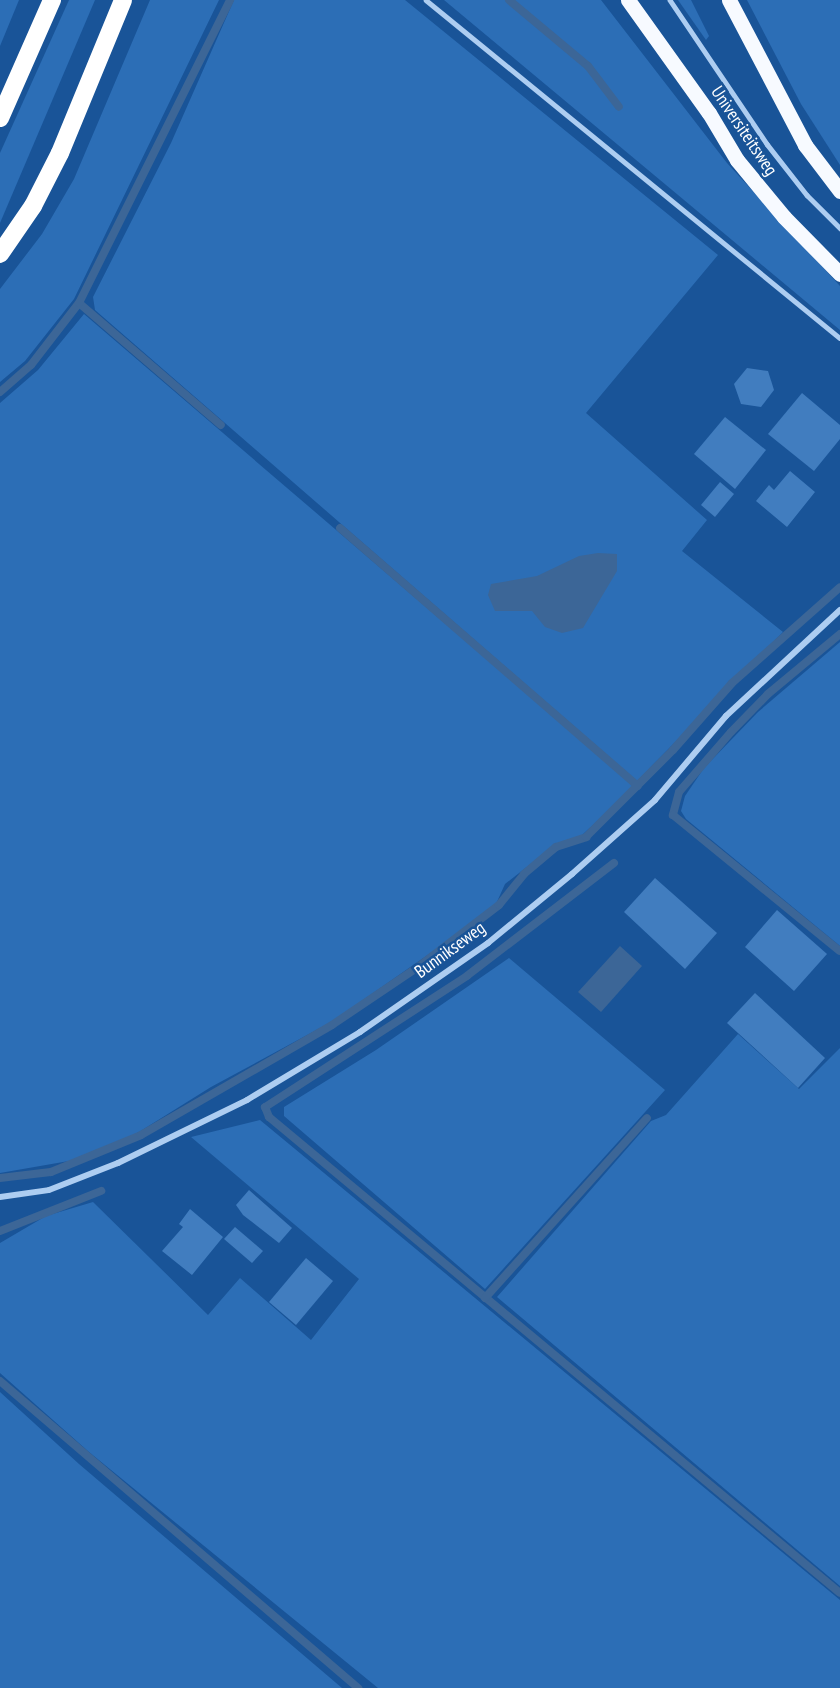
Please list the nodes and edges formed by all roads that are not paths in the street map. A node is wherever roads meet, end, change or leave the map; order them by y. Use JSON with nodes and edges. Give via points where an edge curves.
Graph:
{"nodes":[{"id":1,"x":52,"y":0,"type":"edge"},
{"id":2,"x":123,"y":0,"type":"edge"},
{"id":3,"x":426,"y":0,"type":"edge"},
{"id":4,"x":628,"y":0,"type":"edge"},
{"id":5,"x":670,"y":0,"type":"edge"},
{"id":6,"x":729,"y":0,"type":"edge"},
{"id":7,"x":0,"y":118,"type":"edge"},
{"id":8,"x":840,"y":190,"type":"edge"},
{"id":9,"x":840,"y":228,"type":"edge"},
{"id":10,"x":0,"y":254,"type":"edge"},
{"id":11,"x":840,"y":274,"type":"edge"},
{"id":12,"x":840,"y":338,"type":"edge"},
{"id":13,"x":840,"y":610,"type":"edge"},
{"id":14,"x":0,"y":1197,"type":"edge"}],
"edges":[{"from":1,"to":7,"type":"highway"},
{"from":2,"to":10,"type":"highway","via":[[60,153],[33,206]]},
{"from":3,"to":12,"type":"lane"},
{"from":4,"to":11,"type":"main road","name":"Universiteitsweg","via":[[709,113],[743,168]]},
{"from":5,"to":9,"type":"lane","name":"Universiteitsweg","via":[[768,144],[807,195]]},
{"from":6,"to":8,"type":"main road","via":[[805,145]]},
{"from":13,"to":14,"type":"street","name":"Bunnikseweg","via":[[726,716],[655,800],[572,874],[488,943],[378,1020],[247,1100],[118,1162],[49,1190]]}]}
